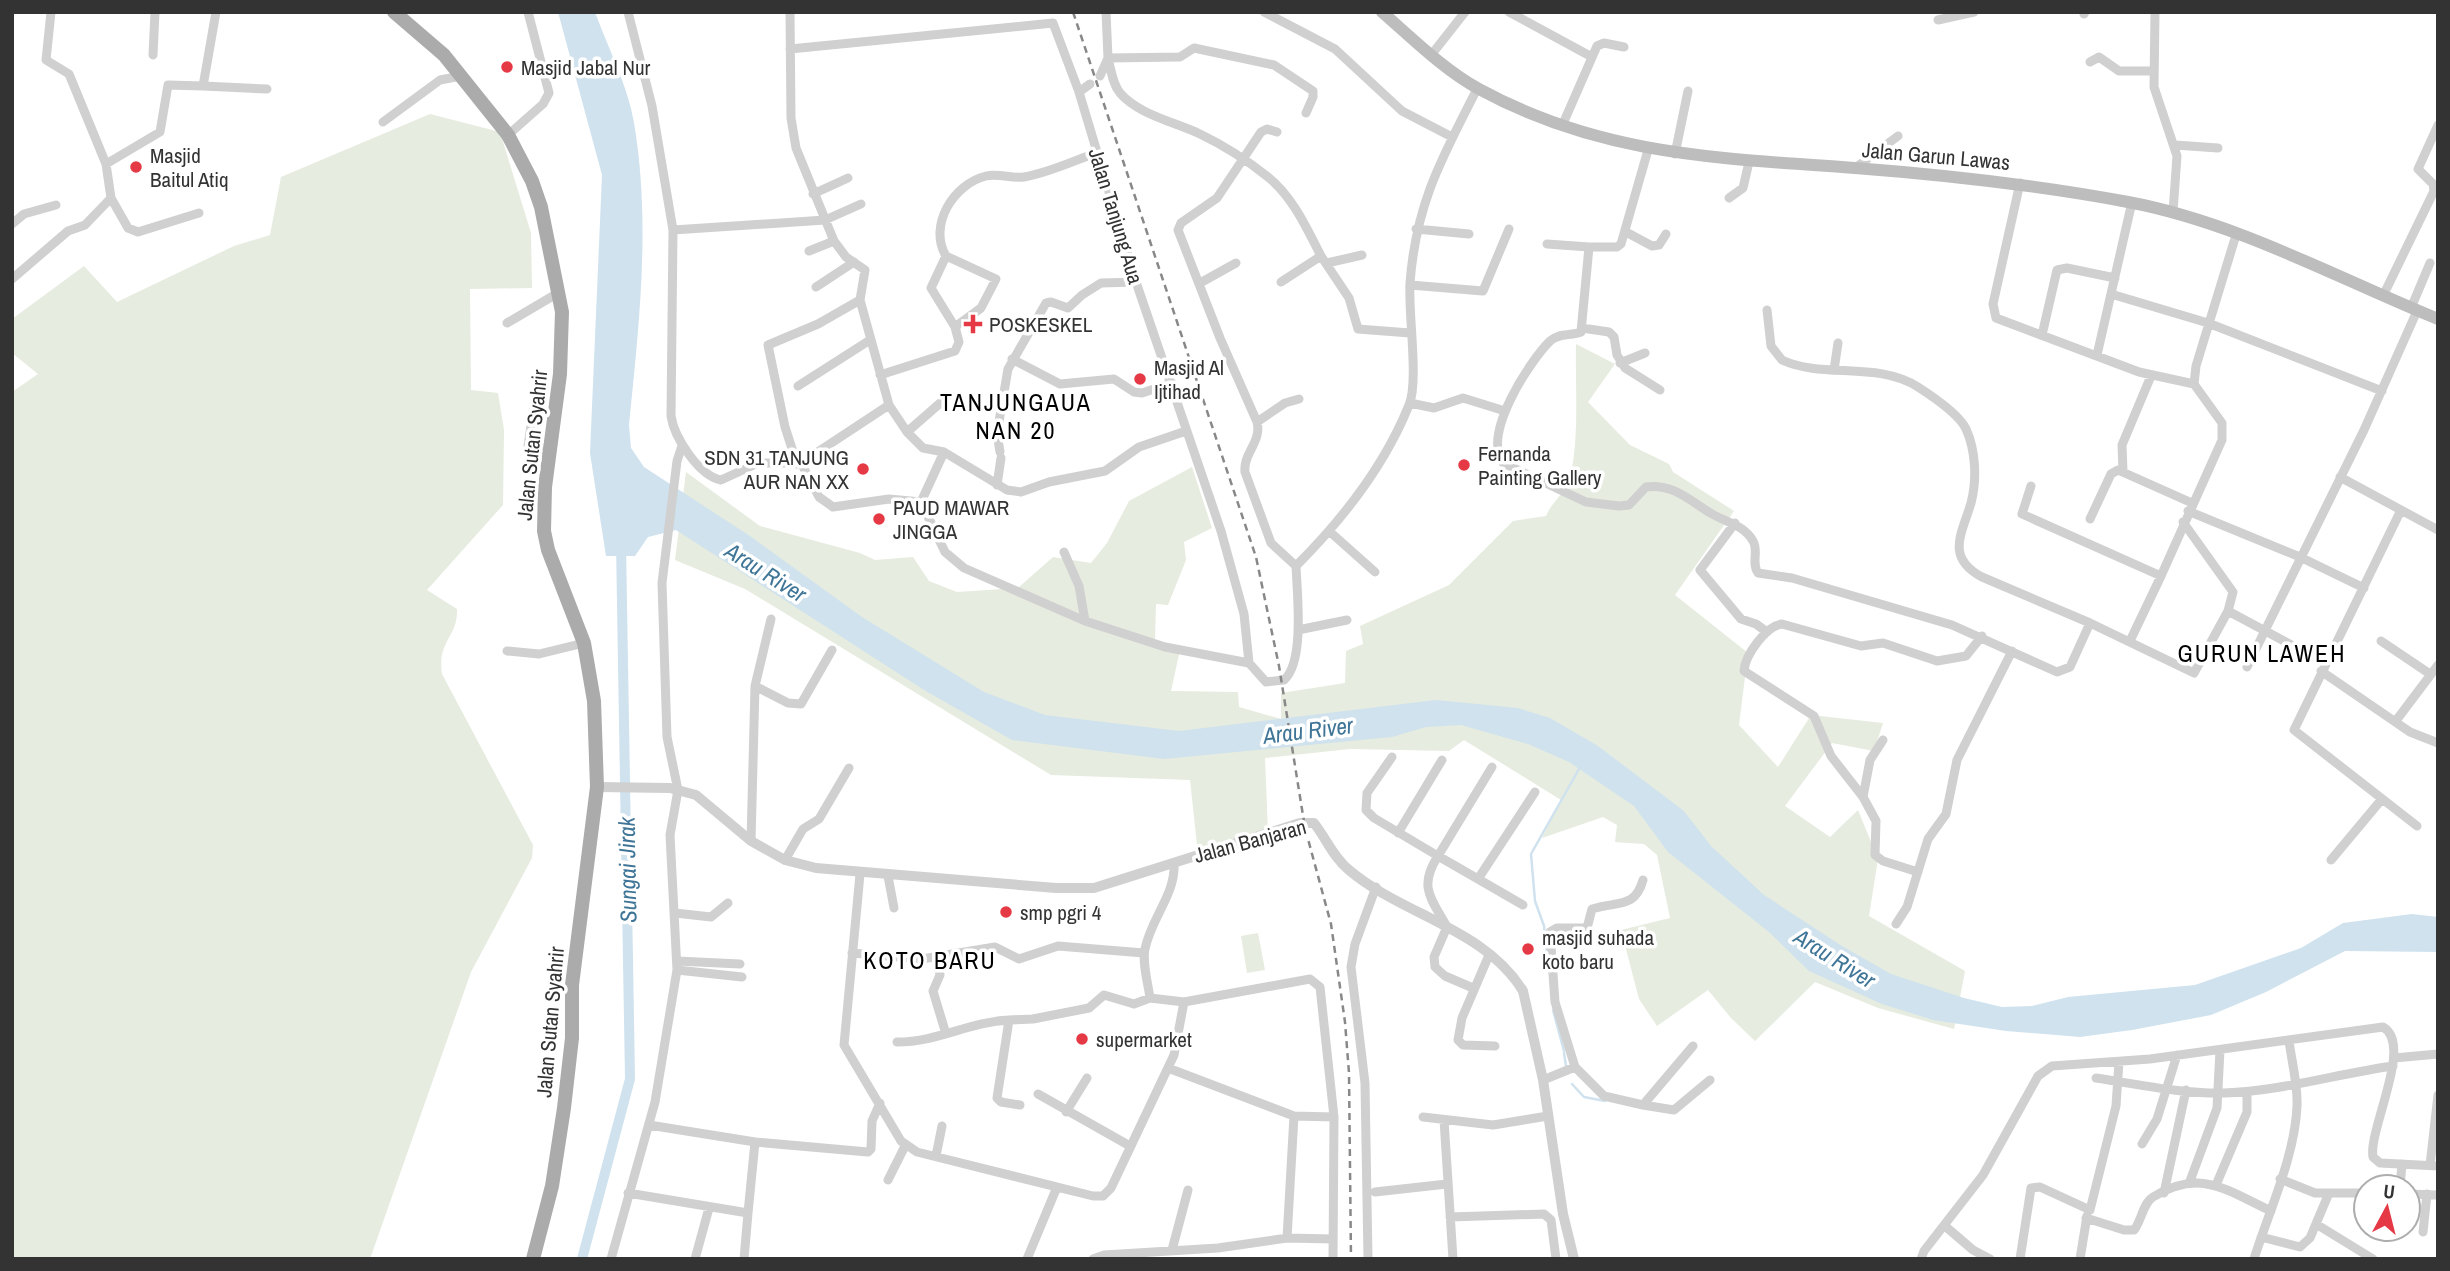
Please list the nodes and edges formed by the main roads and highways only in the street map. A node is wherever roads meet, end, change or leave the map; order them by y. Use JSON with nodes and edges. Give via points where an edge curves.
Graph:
{"nodes":[{"id":1,"x":394,"y":12,"type":"edge"},
{"id":2,"x":1382,"y":12,"type":"edge"},
{"id":3,"x":2438,"y":319,"type":"edge"},
{"id":4,"x":533,"y":1259,"type":"edge"}],
"edges":[{"from":1,"to":4,"type":"main road","name":"Jalan Sutan Syahrir","via":[[444,55],[508,135],[533,181],[541,207],[563,318],[545,487],[545,540],[584,643],[601,787],[572,985],[564,1108],[552,1186]]},
{"from":2,"to":3,"type":"main road","name":"Jalan Garun Lawas","via":[[1477,89],[1562,126],[1675,154],[2020,183],[2132,202],[2236,235]]}]}
